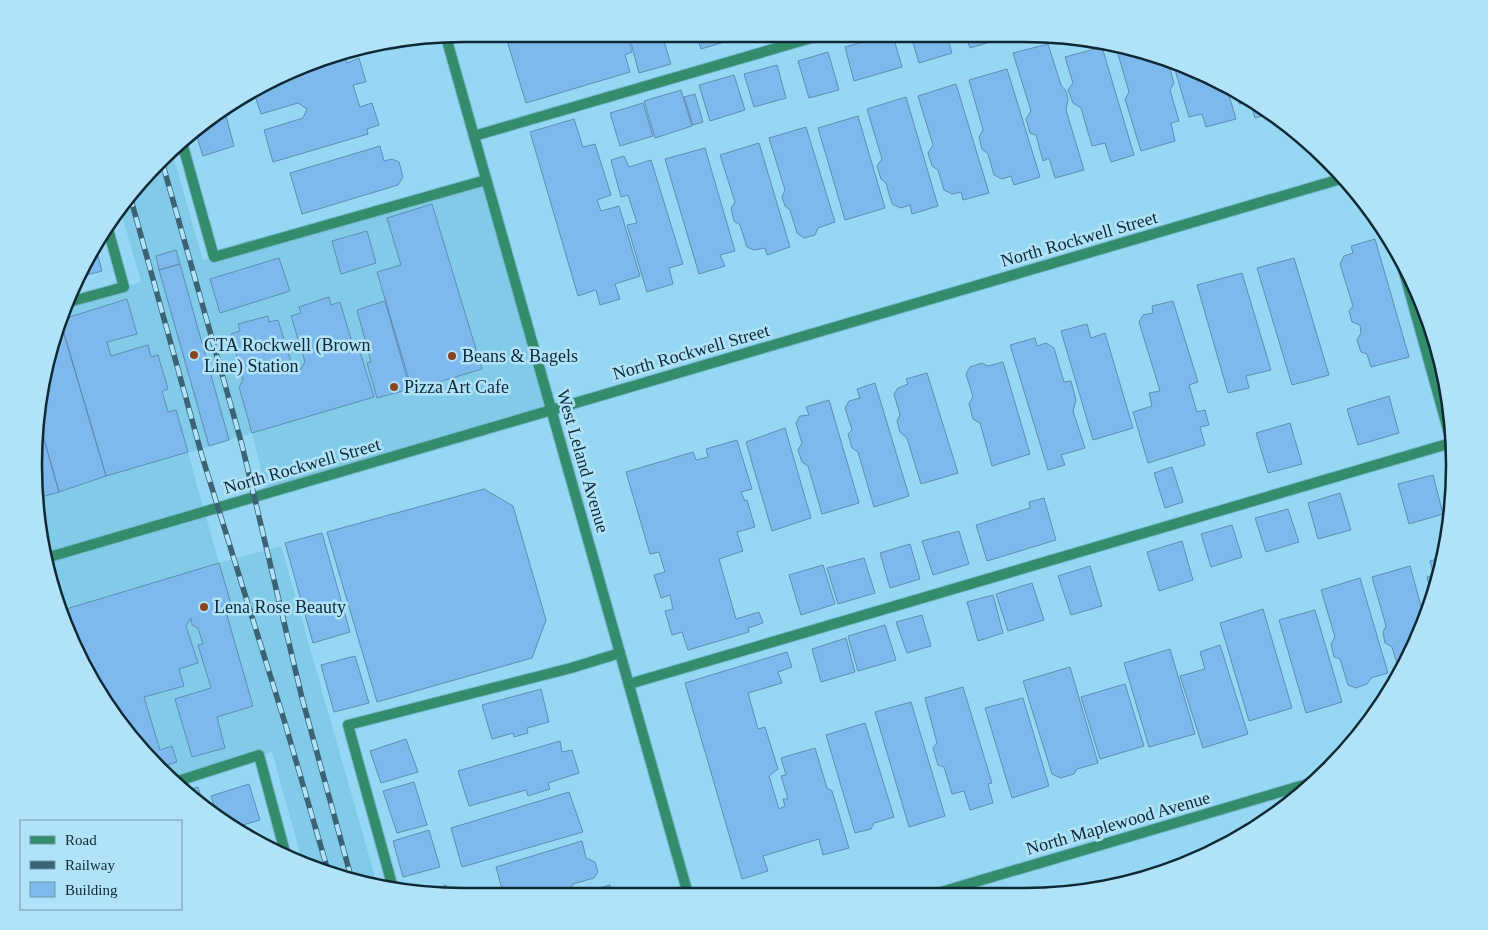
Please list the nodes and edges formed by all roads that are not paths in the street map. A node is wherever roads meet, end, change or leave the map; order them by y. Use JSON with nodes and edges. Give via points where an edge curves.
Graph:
{"nodes":[{"id":1,"x":797,"y":42,"type":"edge"},
{"id":2,"x":448,"y":43,"type":"edge"},
{"id":3,"x":474,"y":136,"type":"junction"},
{"id":4,"x":184,"y":149,"type":"edge"},
{"id":5,"x":486,"y":180,"type":"junction"},
{"id":6,"x":1336,"y":180,"type":"edge"},
{"id":7,"x":110,"y":237,"type":"edge"},
{"id":8,"x":76,"y":300,"type":"edge"},
{"id":9,"x":1412,"y":301,"type":"edge"},
{"id":10,"x":1441,"y":404,"type":"edge"},
{"id":11,"x":551,"y":410,"type":"junction"},
{"id":12,"x":1445,"y":446,"type":"edge"},
{"id":13,"x":53,"y":556,"type":"edge"},
{"id":14,"x":620,"y":653,"type":"junction"},
{"id":15,"x":629,"y":684,"type":"junction"},
{"id":16,"x":182,"y":780,"type":"edge"},
{"id":17,"x":1297,"y":787,"type":"edge"},
{"id":18,"x":283,"y":846,"type":"edge"},
{"id":19,"x":391,"y":880,"type":"edge"},
{"id":20,"x":686,"y":888,"type":"edge"},
{"id":21,"x":955,"y":888,"type":"edge"}],
"edges":[{"from":1,"to":3,"type":"street"},
{"from":2,"to":3,"type":"street","name":"West Leland Avenue"},
{"from":3,"to":5,"type":"street","name":"West Leland Avenue"},
{"from":4,"to":5,"type":"street","via":[[214,257]]},
{"from":5,"to":11,"type":"street","name":"West Leland Avenue"},
{"from":6,"to":11,"type":"street","name":"North Rockwell Street"},
{"from":7,"to":8,"type":"street","via":[[124,287]]},
{"from":9,"to":10,"type":"street"},
{"from":11,"to":13,"type":"street","name":"North Rockwell Street"},
{"from":11,"to":14,"type":"street","name":"West Leland Avenue"},
{"from":12,"to":15,"type":"street"},
{"from":14,"to":15,"type":"street","name":"West Leland Avenue"},
{"from":14,"to":19,"type":"street","via":[[348,725]]},
{"from":15,"to":20,"type":"street","name":"West Leland Avenue"},
{"from":16,"to":18,"type":"street","via":[[259,755]]},
{"from":17,"to":21,"type":"street","name":"North Maplewood Avenue"}]}
